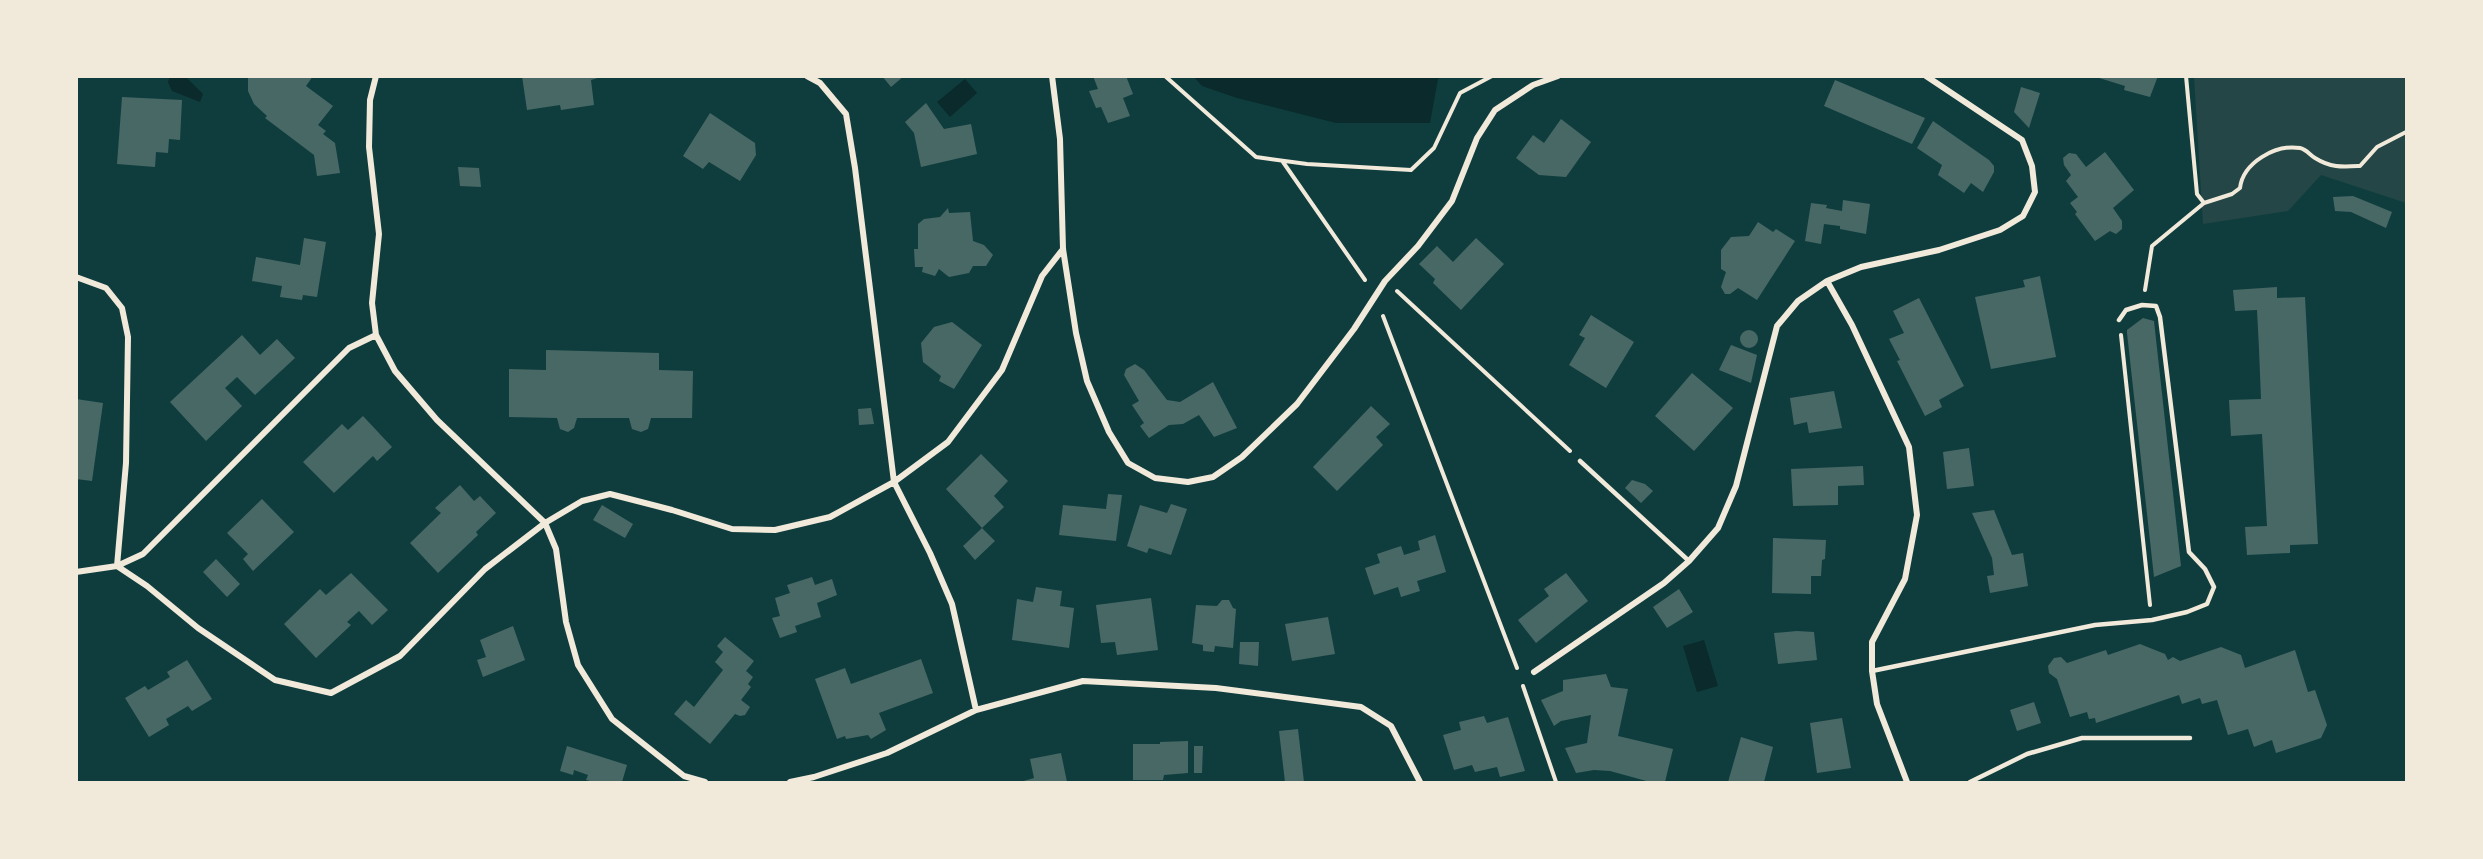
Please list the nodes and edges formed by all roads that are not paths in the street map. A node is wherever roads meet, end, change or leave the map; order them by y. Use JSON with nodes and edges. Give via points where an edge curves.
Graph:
{"nodes":[{"id":1,"x":376,"y":76,"type":"edge"},
{"id":2,"x":807,"y":76,"type":"edge"},
{"id":3,"x":1052,"y":76,"type":"edge"},
{"id":4,"x":1558,"y":76,"type":"edge"},
{"id":5,"x":1926,"y":76,"type":"edge"},
{"id":6,"x":1063,"y":249,"type":"junction"},
{"id":7,"x":76,"y":277,"type":"edge"},
{"id":8,"x":1827,"y":281,"type":"junction"},
{"id":9,"x":2119,"y":320,"type":"road end"},
{"id":10,"x":376,"y":335,"type":"junction"},
{"id":11,"x":1580,"y":461,"type":"road end"},
{"id":12,"x":894,"y":482,"type":"junction"},
{"id":13,"x":545,"y":523,"type":"junction"},
{"id":14,"x":1689,"y":561,"type":"junction"},
{"id":15,"x":117,"y":566,"type":"junction"},
{"id":16,"x":76,"y":572,"type":"edge"},
{"id":17,"x":1872,"y":671,"type":"junction"},
{"id":18,"x":1534,"y":672,"type":"dead end"},
{"id":19,"x":976,"y":710,"type":"junction"},
{"id":20,"x":2190,"y":738,"type":"dead end"},
{"id":21,"x":684,"y":776,"type":"junction"},
{"id":22,"x":679,"y":783,"type":"edge"},
{"id":23,"x":705,"y":783,"type":"edge"},
{"id":24,"x":790,"y":783,"type":"edge"},
{"id":25,"x":1420,"y":783,"type":"edge"},
{"id":26,"x":1907,"y":783,"type":"edge"},
{"id":27,"x":1970,"y":783,"type":"edge"}],
"edges":[{"from":1,"to":10,"type":"street","via":[[370,100],[369,147],[379,234],[372,303]]},
{"from":2,"to":12,"type":"street","via":[[820,83],[846,114]]},
{"from":3,"to":6,"type":"street","via":[[1060,139]]},
{"from":4,"to":6,"type":"street","via":[[1533,85],[1495,110],[1477,138],[1452,201],[1385,281],[1297,404],[1242,457],[1213,477],[1188,482],[1155,478],[1128,463],[1108,432],[1087,381]]},
{"from":5,"to":8,"type":"street","via":[[2022,140],[2032,166],[2035,192],[2023,216],[2000,230],[1939,250],[1861,267]]},
{"from":6,"to":12,"type":"street","via":[[1042,276],[1002,370],[948,442]]},
{"from":7,"to":15,"type":"street","via":[[106,288],[122,308],[128,337],[126,463]]},
{"from":8,"to":14,"type":"street","via":[[1798,301],[1777,326],[1736,486],[1718,528]]},
{"from":8,"to":17,"type":"street","via":[[1909,447],[1917,515],[1905,579],[1872,642]]},
{"from":9,"to":17,"type":"lane","via":[[2126,310],[2142,305],[2156,306],[2160,317],[2189,552],[2205,569],[2214,587],[2207,604],[2152,620],[2095,625]]},
{"from":10,"to":13,"type":"street","via":[[395,371],[437,420]]},
{"from":10,"to":15,"type":"street","via":[[349,348],[143,554]]},
{"from":11,"to":14,"type":"lane"},
{"from":12,"to":13,"type":"street","via":[[830,517],[775,530],[732,529],[610,494],[582,501]]},
{"from":12,"to":19,"type":"street","via":[[952,604]]},
{"from":13,"to":15,"type":"street","via":[[485,569],[400,656],[331,693],[274,680]]},
{"from":13,"to":21,"type":"street","via":[[556,549],[566,622],[578,665],[612,719]]},
{"from":14,"to":18,"type":"street","via":[[1664,583]]},
{"from":15,"to":16,"type":"street"},
{"from":17,"to":26,"type":"street","via":[[1877,704]]},
{"from":19,"to":24,"type":"street","via":[[887,753]]},
{"from":19,"to":25,"type":"street","via":[[1083,681],[1216,688],[1360,707],[1391,726]]},
{"from":20,"to":27,"type":"lane","via":[[2082,738],[2027,754]]},
{"from":21,"to":22,"type":"street"},
{"from":21,"to":23,"type":"street"}]}
